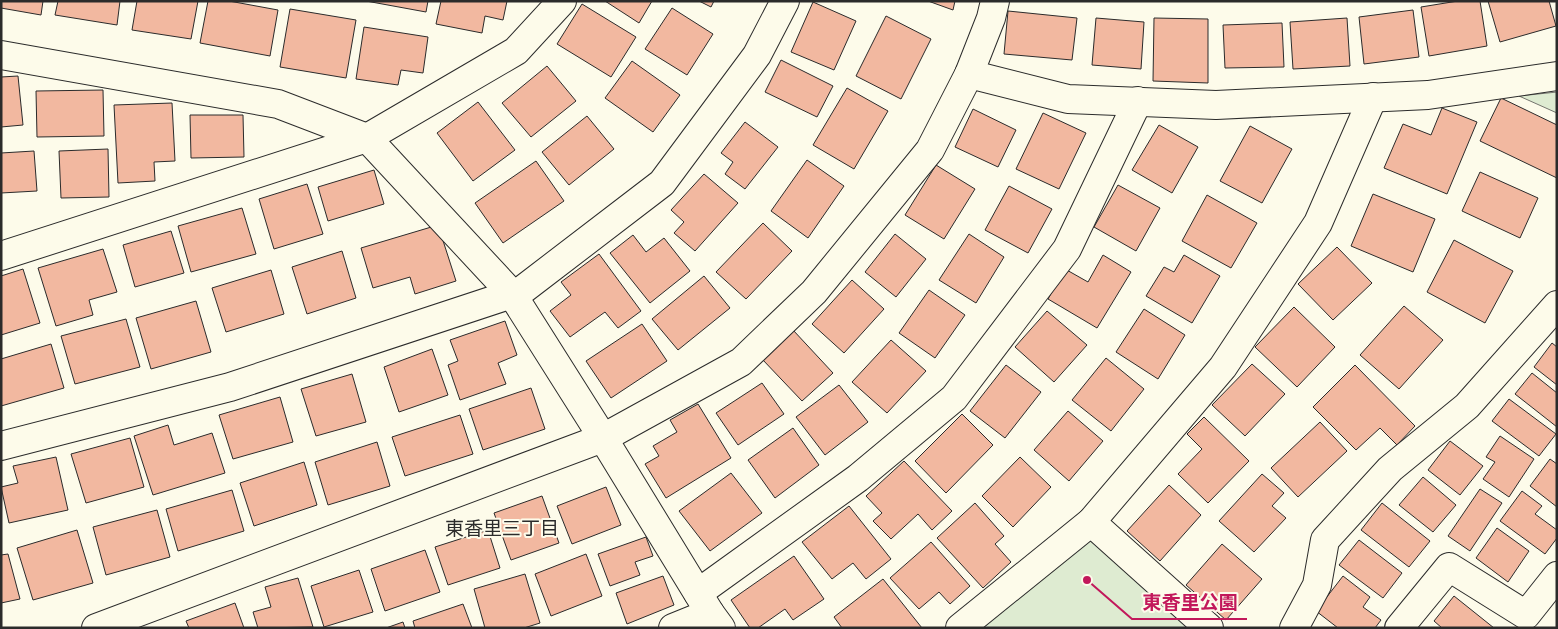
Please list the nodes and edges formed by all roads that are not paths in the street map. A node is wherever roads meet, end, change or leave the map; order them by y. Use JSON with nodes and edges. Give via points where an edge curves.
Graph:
{"nodes":[{"id":1,"x":562,"y":1,"type":"edge"},
{"id":2,"x":785,"y":1,"type":"edge"},
{"id":3,"x":996,"y":1,"type":"edge"},
{"id":4,"x":1,"y":55,"type":"edge"},
{"id":5,"x":970,"y":74,"type":"junction"},
{"id":6,"x":1557,"y":76,"type":"edge"},
{"id":7,"x":1373,"y":97,"type":"junction"},
{"id":8,"x":1138,"y":101,"type":"junction"},
{"id":9,"x":367,"y":138,"type":"junction"},
{"id":10,"x":1,"y":256,"type":"edge"},
{"id":11,"x":512,"y":294,"type":"junction"},
{"id":12,"x":1557,"y":305,"type":"edge"},
{"id":13,"x":603,"y":438,"type":"junction"},
{"id":14,"x":1,"y":446,"type":"edge"},
{"id":15,"x":1091,"y":522,"type":"junction"},
{"id":16,"x":1557,"y":576,"type":"edge"},
{"id":17,"x":710,"y":611,"type":"edge"},
{"id":18,"x":96,"y":628,"type":"edge"},
{"id":19,"x":673,"y":628,"type":"edge"},
{"id":20,"x":960,"y":628,"type":"edge"},
{"id":21,"x":1209,"y":628,"type":"edge"},
{"id":22,"x":1294,"y":628,"type":"edge"},
{"id":23,"x":1399,"y":628,"type":"edge"}],
"edges":[{"from":1,"to":9,"type":"street","via":[[516,51]]},
{"from":2,"to":11,"type":"street","via":[[757,55],[662,183],[521,291]]},
{"from":3,"to":5,"type":"street"},
{"from":4,"to":9,"type":"street","via":[[278,104]]},
{"from":5,"to":8,"type":"street","via":[[1068,98]]},
{"from":5,"to":13,"type":"street","via":[[930,150],[814,292],[741,362]]},
{"from":6,"to":7,"type":"street","via":[[1428,95]]},
{"from":7,"to":8,"type":"street","via":[[1216,105]]},
{"from":7,"to":15,"type":"street","via":[[1318,223],[1228,359]]},
{"from":8,"to":17,"type":"street","via":[[1067,249],[954,398],[858,478]]},
{"from":9,"to":10,"type":"street"},
{"from":9,"to":11,"type":"street"},
{"from":11,"to":13,"type":"street"},
{"from":11,"to":14,"type":"street","via":[[230,387]]},
{"from":12,"to":22,"type":"street","via":[[1467,406],[1390,469],[1325,540],[1317,585]]},
{"from":13,"to":17,"type":"street"},
{"from":13,"to":18,"type":"street"},
{"from":15,"to":20,"type":"street"},
{"from":15,"to":21,"type":"street"},
{"from":16,"to":23,"type":"street","via":[[1526,615],[1449,567]]},
{"from":17,"to":19,"type":"street"}]}
